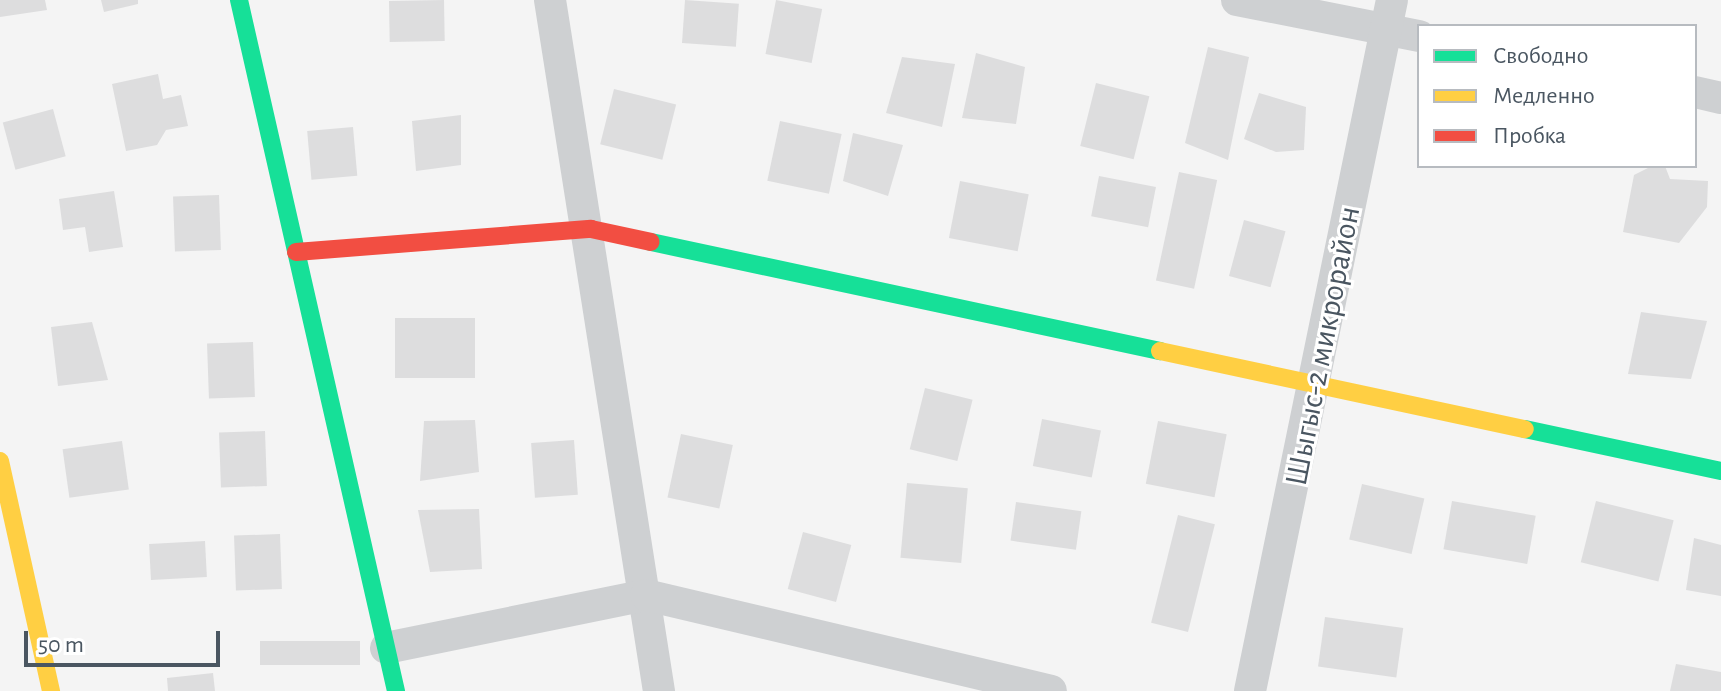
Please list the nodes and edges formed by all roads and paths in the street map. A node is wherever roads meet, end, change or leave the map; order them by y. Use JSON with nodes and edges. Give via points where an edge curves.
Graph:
{"nodes":[{"id":1,"x":239,"y":0,"type":"edge"},
{"id":2,"x":550,"y":0,"type":"edge"},
{"id":3,"x":1237,"y":0,"type":"edge"},
{"id":4,"x":1388,"y":14,"type":"edge"},
{"id":5,"x":1417,"y":35,"type":"edge"},
{"id":6,"x":1697,"y":92,"type":"edge"},
{"id":7,"x":1721,"y":98,"type":"edge"},
{"id":8,"x":591,"y":229,"type":"junction"},
{"id":9,"x":296,"y":252,"type":"junction"},
{"id":10,"x":1317,"y":384,"type":"junction"},
{"id":11,"x":0,"y":461,"type":"edge"},
{"id":12,"x":1721,"y":471,"type":"edge"},
{"id":13,"x":646,"y":595,"type":"junction"},
{"id":14,"x":386,"y":648,"type":"junction"},
{"id":15,"x":51,"y":691,"type":"edge"},
{"id":16,"x":396,"y":691,"type":"edge"},
{"id":17,"x":659,"y":691,"type":"edge"},
{"id":18,"x":1051,"y":691,"type":"edge"},
{"id":19,"x":1250,"y":691,"type":"edge"}],
"edges":[{"from":1,"to":9,"type":"street"},
{"from":2,"to":8,"type":"street"},
{"from":3,"to":4,"type":"street"},
{"from":4,"to":5,"type":"street"},
{"from":4,"to":10,"type":"street","name":"Шыгыс-2 микрорайон"},
{"from":6,"to":7,"type":"street"},
{"from":8,"to":9,"type":"street"},
{"from":8,"to":10,"type":"street"},
{"from":8,"to":13,"type":"street"},
{"from":9,"to":14,"type":"street"},
{"from":10,"to":12,"type":"street"},
{"from":10,"to":19,"type":"street","name":"Шыгыс-2 микрорайон"},
{"from":11,"to":15,"type":"street"},
{"from":13,"to":14,"type":"street"},
{"from":13,"to":17,"type":"street"},
{"from":13,"to":18,"type":"street"},
{"from":14,"to":16,"type":"street"}]}
